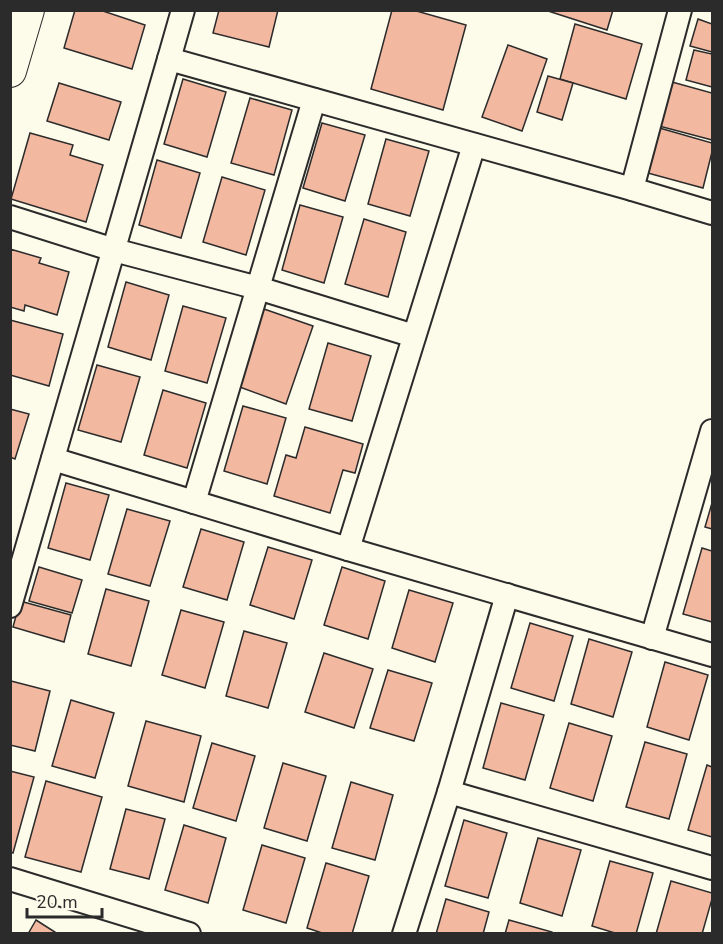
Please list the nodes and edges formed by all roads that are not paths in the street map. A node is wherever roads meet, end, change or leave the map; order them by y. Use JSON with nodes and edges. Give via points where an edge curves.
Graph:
{"nodes":[{"id":1,"x":28,"y":10,"type":"edge"},
{"id":2,"x":183,"y":10,"type":"edge"},
{"id":3,"x":680,"y":10,"type":"edge"},
{"id":4,"x":169,"y":59,"type":"junction"},
{"id":5,"x":10,"y":71,"type":"edge"},
{"id":6,"x":314,"y":100,"type":"junction"},
{"id":7,"x":474,"y":145,"type":"junction"},
{"id":8,"x":632,"y":189,"type":"junction"},
{"id":9,"x":712,"y":213,"type":"edge"},
{"id":10,"x":10,"y":217,"type":"edge"},
{"id":11,"x":114,"y":249,"type":"junction"},
{"id":12,"x":258,"y":288,"type":"junction"},
{"id":13,"x":414,"y":336,"type":"junction"},
{"id":14,"x":712,"y":430,"type":"edge"},
{"id":15,"x":53,"y":459,"type":"junction"},
{"id":16,"x":194,"y":502,"type":"junction"},
{"id":17,"x":348,"y":549,"type":"junction"},
{"id":18,"x":507,"y":595,"type":"junction"},
{"id":19,"x":10,"y":606,"type":"edge"},
{"id":20,"x":652,"y":638,"type":"junction"},
{"id":21,"x":712,"y":656,"type":"edge"},
{"id":22,"x":449,"y":792,"type":"junction"},
{"id":23,"x":712,"y":868,"type":"edge"},
{"id":24,"x":10,"y":879,"type":"edge"},
{"id":25,"x":189,"y":933,"type":"edge"},
{"id":26,"x":404,"y":933,"type":"edge"}],
"edges":[{"from":1,"to":5,"type":"street"},
{"from":2,"to":4,"type":"street"},
{"from":3,"to":8,"type":"street"},
{"from":4,"to":6,"type":"street"},
{"from":4,"to":11,"type":"street"},
{"from":6,"to":7,"type":"street"},
{"from":6,"to":12,"type":"street"},
{"from":7,"to":8,"type":"street"},
{"from":7,"to":13,"type":"street"},
{"from":8,"to":9,"type":"street"},
{"from":10,"to":11,"type":"street"},
{"from":11,"to":12,"type":"street"},
{"from":11,"to":15,"type":"street"},
{"from":12,"to":13,"type":"street"},
{"from":12,"to":16,"type":"street"},
{"from":13,"to":17,"type":"street"},
{"from":14,"to":20,"type":"street"},
{"from":15,"to":16,"type":"street"},
{"from":15,"to":19,"type":"street"},
{"from":16,"to":17,"type":"street"},
{"from":17,"to":18,"type":"street"},
{"from":18,"to":20,"type":"street"},
{"from":18,"to":22,"type":"street"},
{"from":20,"to":21,"type":"street"},
{"from":22,"to":23,"type":"street"},
{"from":22,"to":26,"type":"street"},
{"from":24,"to":25,"type":"street"}]}
